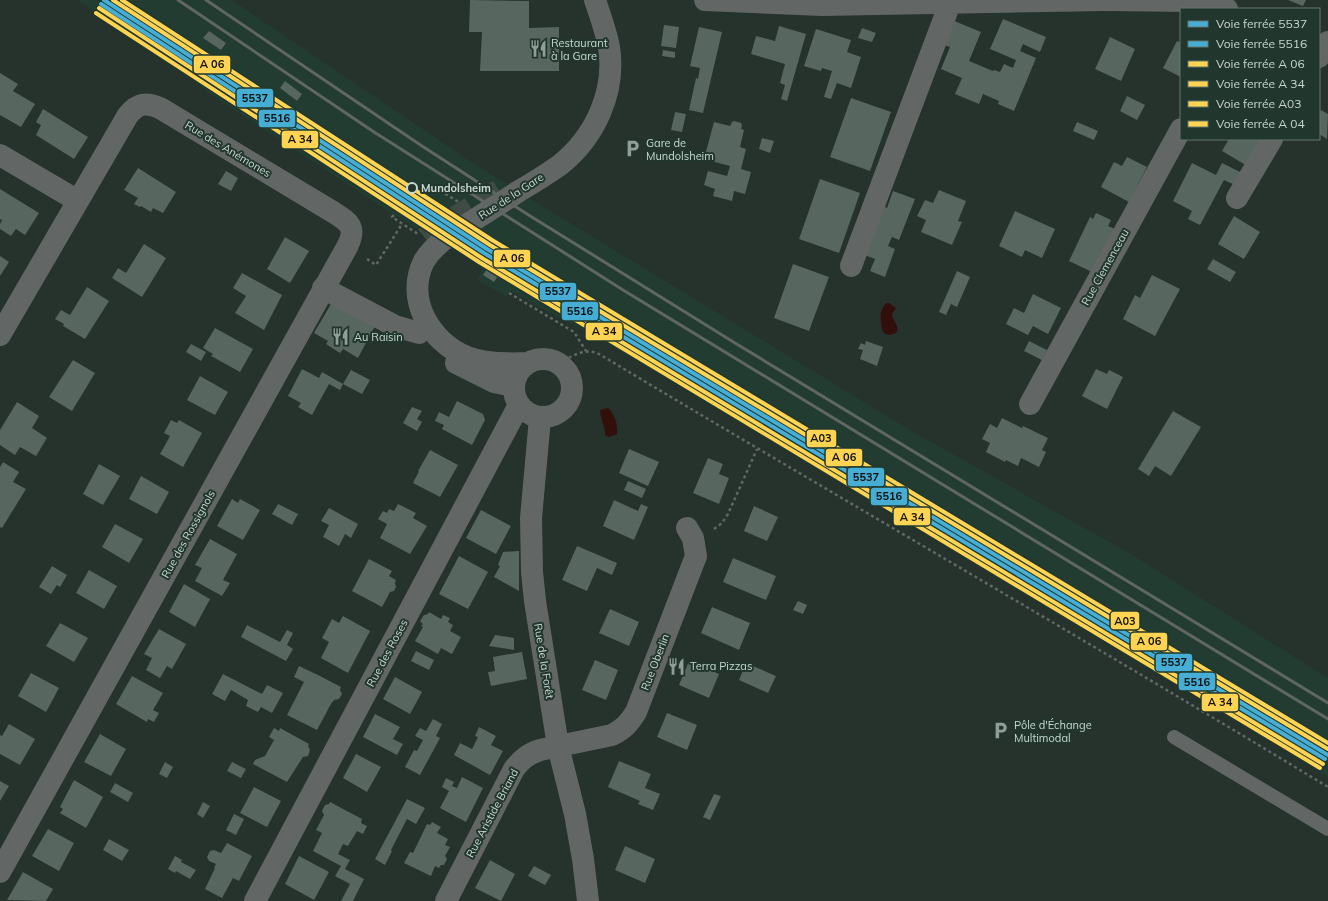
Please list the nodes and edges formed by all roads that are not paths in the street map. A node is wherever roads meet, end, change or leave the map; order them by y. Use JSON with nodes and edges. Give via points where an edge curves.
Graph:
{"nodes":[{"id":1,"x":594,"y":0,"type":"edge"},
{"id":2,"x":705,"y":0,"type":"edge"},
{"id":3,"x":1106,"y":0,"type":"edge"},
{"id":4,"x":1189,"y":1,"type":"edge"},
{"id":5,"x":950,"y":3,"type":"junction"},
{"id":6,"x":1222,"y":8,"type":"edge"},
{"id":7,"x":1328,"y":42,"type":"edge"},
{"id":8,"x":1320,"y":55,"type":"edge"},
{"id":9,"x":1180,"y":132,"type":"edge"},
{"id":10,"x":1271,"y":140,"type":"edge"},
{"id":11,"x":0,"y":155,"type":"edge"},
{"id":12,"x":1238,"y":198,"type":"dead end"},
{"id":13,"x":78,"y":201,"type":"junction"},
{"id":14,"x":431,"y":242,"type":"junction"},
{"id":15,"x":851,"y":266,"type":"dead end"},
{"id":16,"x":323,"y":288,"type":"junction"},
{"id":17,"x":418,"y":333,"type":"junction"},
{"id":18,"x":0,"y":335,"type":"edge"},
{"id":19,"x":527,"y":363,"type":"junction"},
{"id":20,"x":516,"y":395,"type":"junction"},
{"id":21,"x":1030,"y":404,"type":"dead end"},
{"id":22,"x":540,"y":418,"type":"junction"},
{"id":23,"x":687,"y":528,"type":"dead end"},
{"id":24,"x":1174,"y":737,"type":"dead end"},
{"id":25,"x":558,"y":746,"type":"junction"},
{"id":26,"x":1328,"y":829,"type":"edge"},
{"id":27,"x":0,"y":872,"type":"edge"},
{"id":28,"x":255,"y":901,"type":"edge"},
{"id":29,"x":446,"y":901,"type":"edge"},
{"id":30,"x":588,"y":901,"type":"edge"}],
"edges":[{"from":1,"to":14,"type":"street","name":"Rue de la Gare","via":[[599,72],[597,88],[592,104],[575,132],[563,147],[516,187],[447,237]]},
{"from":2,"to":5,"type":"street","via":[[822,5]]},
{"from":3,"to":4,"type":"street"},
{"from":3,"to":5,"type":"street"},
{"from":4,"to":6,"type":"street"},
{"from":5,"to":15,"type":"street"},
{"from":7,"to":8,"type":"street"},
{"from":9,"to":21,"type":"street","name":"Rue Clemenceau"},
{"from":10,"to":12,"type":"street"},
{"from":11,"to":13,"type":"street"},
{"from":13,"to":16,"type":"street","name":"Rue des Anémones","via":[[134,108],[143,105],[160,108],[347,221],[352,234]]},
{"from":13,"to":18,"type":"street","name":"Rue des Anémones"},
{"from":14,"to":17,"type":"street","name":"Rue de la Gare","via":[[411,264],[406,279],[406,306],[409,318]]},
{"from":14,"to":19,"type":"street","name":"Rue de la Gare","via":[[419,274],[417,288],[418,303],[431,331],[466,356],[480,361],[501,364]]},
{"from":16,"to":17,"type":"street","via":[[395,326]]},
{"from":16,"to":27,"type":"street","name":"Rue des Rossignols"},
{"from":17,"to":20,"type":"street","name":"Rue de la Gare","via":[[437,352]]},
{"from":19,"to":20,"type":"street","via":[[516,377]]},
{"from":19,"to":22,"type":"street","via":[[551,360],[558,363],[570,378],[572,388],[566,406],[558,413]]},
{"from":20,"to":22,"type":"street","via":[[524,411]]},
{"from":20,"to":28,"type":"street","name":"Rue des Roses"},
{"from":22,"to":25,"type":"street","name":"Rue de la Forêt","via":[[531,518],[532,572]]},
{"from":23,"to":25,"type":"street","name":"Rue Oberlin","via":[[693,538],[696,556],[636,712],[622,730],[612,735]]},
{"from":24,"to":26,"type":"lane"},
{"from":25,"to":29,"type":"street","name":"Rue Aristide Briand","via":[[529,753],[514,769]]},
{"from":25,"to":30,"type":"street","name":"Rue de la Forêt","via":[[575,814]]}]}
